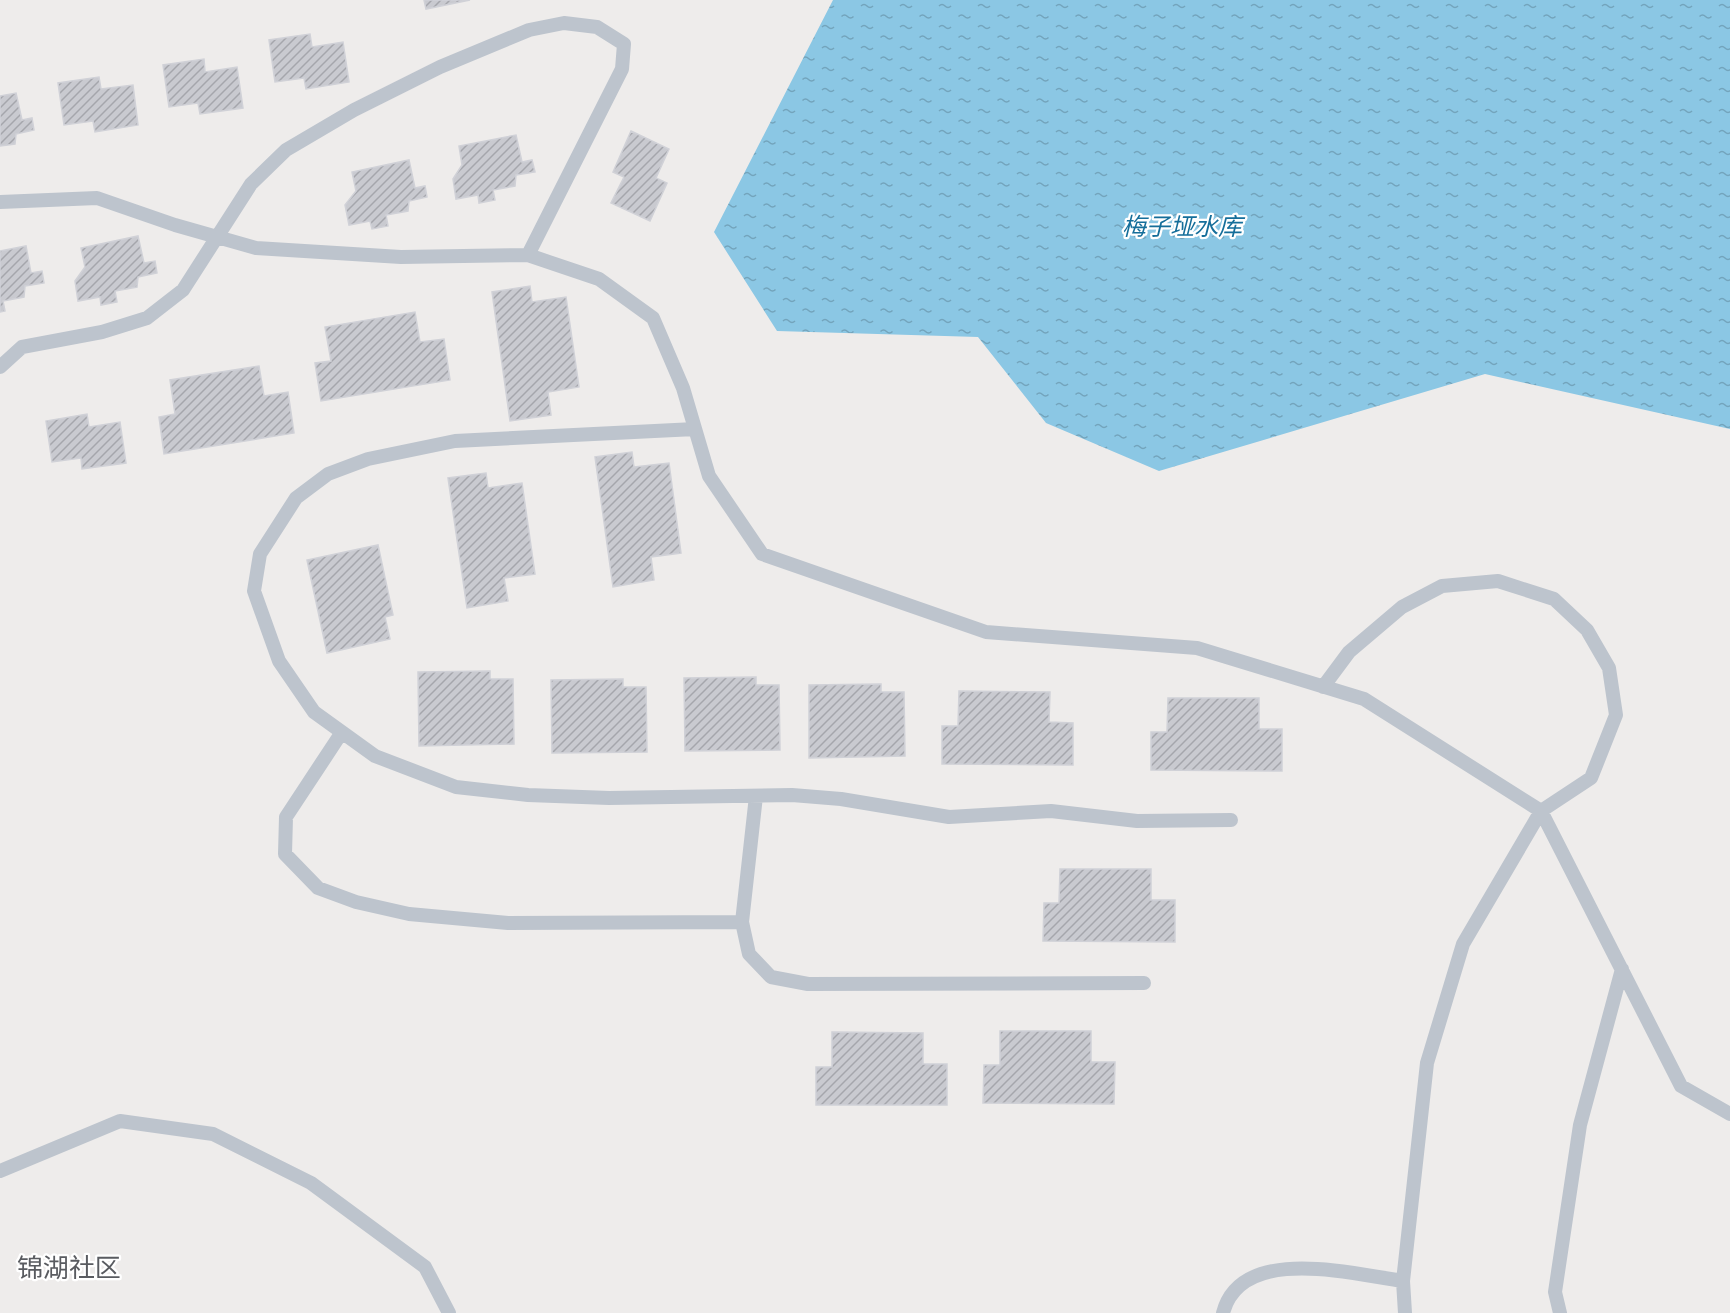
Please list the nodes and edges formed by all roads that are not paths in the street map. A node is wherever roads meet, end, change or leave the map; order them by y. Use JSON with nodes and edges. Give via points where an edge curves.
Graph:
{"nodes":[{"id":1,"x":0,"y":202,"type":"edge"},
{"id":2,"x":219,"y":237,"type":"junction"},
{"id":3,"x":528,"y":255,"type":"junction"},
{"id":4,"x":0,"y":368,"type":"edge"},
{"id":5,"x":695,"y":429,"type":"junction"},
{"id":6,"x":1323,"y":687,"type":"junction"},
{"id":7,"x":342,"y":732,"type":"junction"},
{"id":8,"x":756,"y":796,"type":"junction"},
{"id":9,"x":1541,"y":811,"type":"junction"},
{"id":10,"x":1232,"y":820,"type":"dead end"},
{"id":11,"x":742,"y":922,"type":"junction"},
{"id":12,"x":1622,"y":969,"type":"junction"},
{"id":13,"x":1144,"y":983,"type":"dead end"},
{"id":14,"x":1730,"y":1114,"type":"edge"},
{"id":15,"x":0,"y":1171,"type":"edge"},
{"id":16,"x":1403,"y":1281,"type":"junction"},
{"id":17,"x":449,"y":1313,"type":"edge"},
{"id":18,"x":1223,"y":1313,"type":"edge"},
{"id":19,"x":1405,"y":1313,"type":"edge"},
{"id":20,"x":1560,"y":1313,"type":"edge"}],
"edges":[{"from":1,"to":2,"type":"lane","via":[[97,198]]},
{"from":2,"to":3,"type":"lane","via":[[256,248],[401,257]]},
{"from":2,"to":3,"type":"lane","via":[[251,184],[286,150],[354,110],[440,67],[529,30],[564,23],[597,27],[624,44],[622,69]]},
{"from":2,"to":4,"type":"lane","via":[[183,290],[147,318],[102,332],[22,347]]},
{"from":3,"to":5,"type":"lane","via":[[599,279],[653,318],[683,388]]},
{"from":5,"to":6,"type":"lane","via":[[709,476],[762,554],[986,632],[1197,648]]},
{"from":5,"to":7,"type":"lane","via":[[455,441],[358,463],[328,474],[296,498],[260,554],[254,591],[279,661],[314,712]]},
{"from":6,"to":9,"type":"lane","via":[[1364,699]]},
{"from":6,"to":9,"type":"lane","via":[[1350,652],[1402,607],[1442,586],[1498,581],[1554,599],[1587,630],[1609,668],[1616,716],[1591,778]]},
{"from":7,"to":8,"type":"lane","via":[[375,756],[456,787],[609,798]]},
{"from":7,"to":11,"type":"lane","via":[[286,817],[285,854],[318,888],[356,902],[409,914],[508,923]]},
{"from":8,"to":10,"type":"lane","via":[[841,799],[949,817],[1052,811],[1137,821]]},
{"from":8,"to":11,"type":"lane"},
{"from":9,"to":12,"type":"lane"},
{"from":9,"to":16,"type":"lane","via":[[1463,944],[1430,1052]]},
{"from":11,"to":13,"type":"lane","via":[[749,954],[771,977],[808,984]]},
{"from":12,"to":14,"type":"lane","via":[[1681,1086]]},
{"from":12,"to":20,"type":"lane","via":[[1580,1125],[1555,1292]]},
{"from":15,"to":17,"type":"lane","via":[[120,1121],[213,1134],[311,1182],[425,1267]]},
{"from":16,"to":18,"type":"lane","via":[[1308,1267],[1259,1273],[1227,1298]]},
{"from":16,"to":19,"type":"lane"}]}
